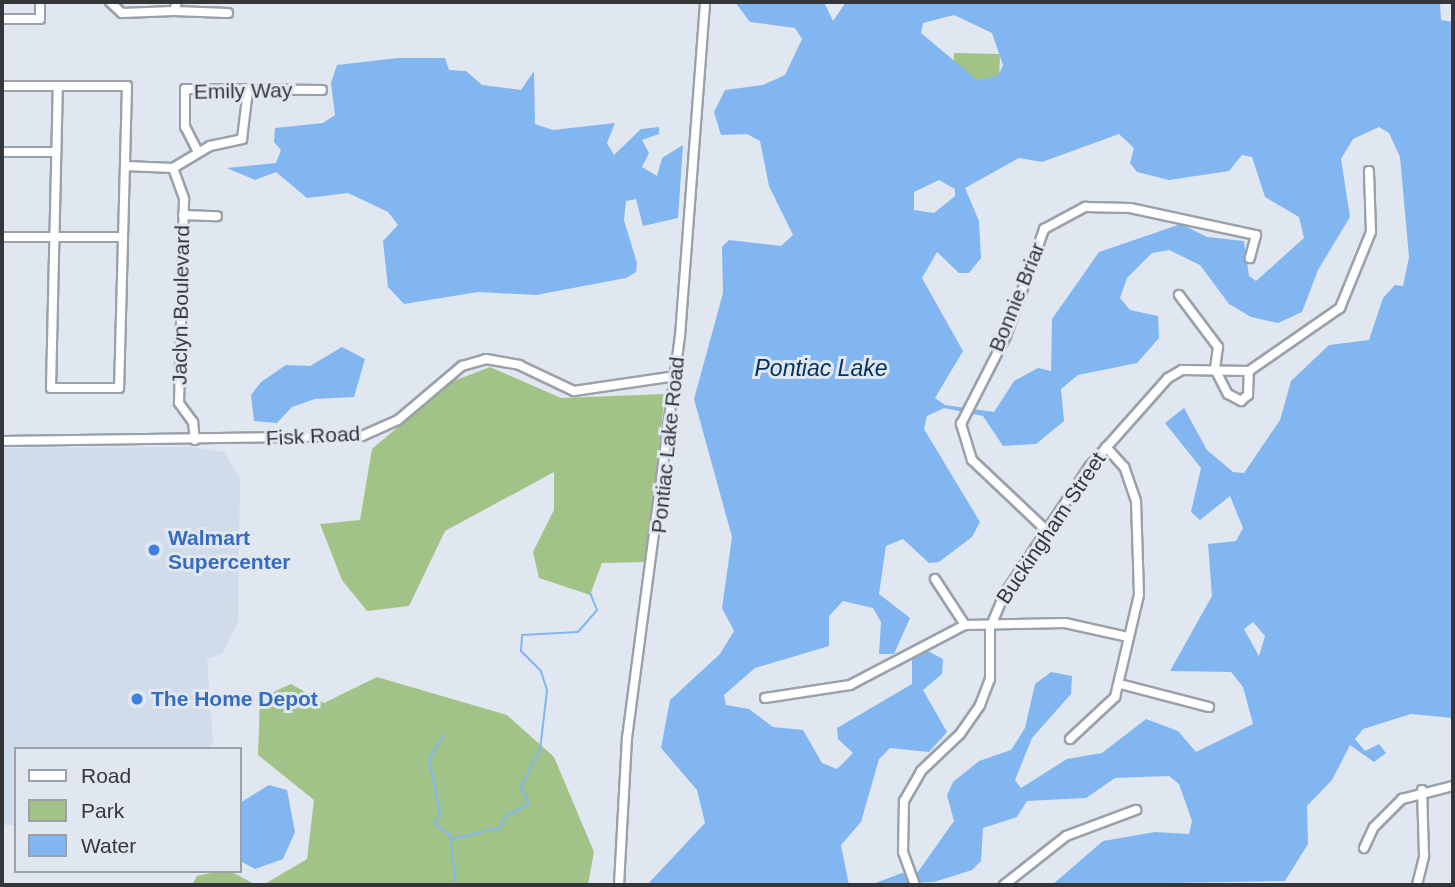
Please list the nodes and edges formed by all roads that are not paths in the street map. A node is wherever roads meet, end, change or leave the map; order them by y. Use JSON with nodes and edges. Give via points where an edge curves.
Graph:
{"nodes":[{"id":1,"x":40,"y":2,"type":"edge"},
{"id":2,"x":110,"y":2,"type":"edge"},
{"id":3,"x":705,"y":2,"type":"edge"},
{"id":4,"x":176,"y":6,"type":"edge"},
{"id":5,"x":228,"y":13,"type":"dead end"},
{"id":6,"x":2,"y":19,"type":"edge"},
{"id":7,"x":2,"y":86,"type":"edge"},
{"id":8,"x":58,"y":86,"type":"junction"},
{"id":9,"x":248,"y":90,"type":"junction"},
{"id":10,"x":323,"y":90,"type":"dead end"},
{"id":11,"x":2,"y":152,"type":"edge"},
{"id":12,"x":56,"y":152,"type":"junction"},
{"id":13,"x":198,"y":152,"type":"junction"},
{"id":14,"x":125,"y":166,"type":"junction"},
{"id":15,"x":173,"y":167,"type":"junction"},
{"id":16,"x":1369,"y":172,"type":"dead end"},
{"id":17,"x":183,"y":215,"type":"junction"},
{"id":18,"x":217,"y":216,"type":"dead end"},
{"id":19,"x":55,"y":236,"type":"junction"},
{"id":20,"x":2,"y":237,"type":"edge"},
{"id":21,"x":123,"y":237,"type":"junction"},
{"id":22,"x":1250,"y":258,"type":"dead end"},
{"id":23,"x":1179,"y":295,"type":"dead end"},
{"id":24,"x":1215,"y":369,"type":"junction"},
{"id":25,"x":1249,"y":371,"type":"junction"},
{"id":26,"x":676,"y":376,"type":"junction"},
{"id":27,"x":195,"y":440,"type":"junction"},
{"id":28,"x":2,"y":441,"type":"edge"},
{"id":29,"x":1106,"y":447,"type":"junction"},
{"id":30,"x":1046,"y":530,"type":"junction"},
{"id":31,"x":935,"y":579,"type":"dead end"},
{"id":32,"x":965,"y":625,"type":"junction"},
{"id":33,"x":990,"y":628,"type":"junction"},
{"id":34,"x":1128,"y":637,"type":"junction"},
{"id":35,"x":1120,"y":684,"type":"junction"},
{"id":36,"x":765,"y":698,"type":"dead end"},
{"id":37,"x":1209,"y":707,"type":"dead end"},
{"id":38,"x":1070,"y":739,"type":"dead end"},
{"id":39,"x":1453,"y":786,"type":"edge"},
{"id":40,"x":1422,"y":790,"type":"junction"},
{"id":41,"x":1136,"y":810,"type":"dead end"},
{"id":42,"x":1364,"y":848,"type":"dead end"},
{"id":43,"x":915,"y":884,"type":"edge"},
{"id":44,"x":619,"y":885,"type":"edge"},
{"id":45,"x":1004,"y":885,"type":"edge"},
{"id":46,"x":1417,"y":885,"type":"edge"}],
"edges":[{"from":1,"to":6,"type":"street","via":[[40,19]]},
{"from":2,"to":4,"type":"street","via":[[122,13]]},
{"from":3,"to":26,"type":"street","name":"Pontiac Lake Road"},
{"from":4,"to":5,"type":"street"},
{"from":7,"to":8,"type":"street"},
{"from":8,"to":12,"type":"street"},
{"from":8,"to":14,"type":"street","via":[[127,86]]},
{"from":9,"to":10,"type":"street","name":"Emily Way"},
{"from":9,"to":13,"type":"street","via":[[246,135]]},
{"from":9,"to":13,"type":"street","name":"Emily Way","via":[[185,89],[185,127]]},
{"from":11,"to":12,"type":"street"},
{"from":12,"to":19,"type":"street"},
{"from":13,"to":15,"type":"street"},
{"from":14,"to":15,"type":"street"},
{"from":14,"to":21,"type":"street"},
{"from":15,"to":17,"type":"street","name":"Jaclyn Boulevard","via":[[182,186]]},
{"from":16,"to":25,"type":"street","via":[[1371,232],[1340,307]]},
{"from":17,"to":18,"type":"street"},
{"from":17,"to":27,"type":"street","name":"Jaclyn Boulevard","via":[[179,403],[193,422]]},
{"from":19,"to":20,"type":"street"},
{"from":19,"to":21,"type":"street"},
{"from":19,"to":21,"type":"street","via":[[51,387],[113,388],[119,388]]},
{"from":22,"to":30,"type":"street","name":"Bonnie Briar","via":[[1260,237],[1196,220],[1102,205],[1062,215],[1044,229],[1006,336],[964,412],[961,435],[972,460]]},
{"from":23,"to":24,"type":"street","via":[[1218,346]]},
{"from":24,"to":25,"type":"street","name":"Buckingham Street"},
{"from":24,"to":25,"type":"street","via":[[1228,394],[1241,401],[1248,395]]},
{"from":24,"to":29,"type":"street","name":"Buckingham Street","via":[[1182,370],[1168,378]]},
{"from":26,"to":27,"type":"street","name":"Fisk Road","via":[[574,391],[519,365],[486,359],[463,366],[398,420],[362,436]]},
{"from":26,"to":44,"type":"street","name":"Pontiac Lake Road","via":[[627,738]]},
{"from":27,"to":28,"type":"street","name":"Fisk Road"},
{"from":29,"to":30,"type":"street","name":"Buckingham Street"},
{"from":29,"to":34,"type":"street","via":[[1130,481],[1139,521],[1139,595]]},
{"from":30,"to":33,"type":"street","name":"Buckingham Street"},
{"from":31,"to":32,"type":"street"},
{"from":32,"to":33,"type":"street"},
{"from":32,"to":36,"type":"street","via":[[850,685]]},
{"from":33,"to":34,"type":"street","via":[[1065,623]]},
{"from":33,"to":43,"type":"street","name":"Buckingham Street","via":[[990,679],[980,705],[961,734],[920,771],[904,801],[901,834]]},
{"from":34,"to":35,"type":"street"},
{"from":35,"to":37,"type":"street"},
{"from":35,"to":38,"type":"street","via":[[1105,708]]},
{"from":39,"to":40,"type":"street"},
{"from":40,"to":42,"type":"street","via":[[1384,815]]},
{"from":40,"to":46,"type":"street","via":[[1424,856]]},
{"from":41,"to":45,"type":"street","via":[[1066,836]]}]}
